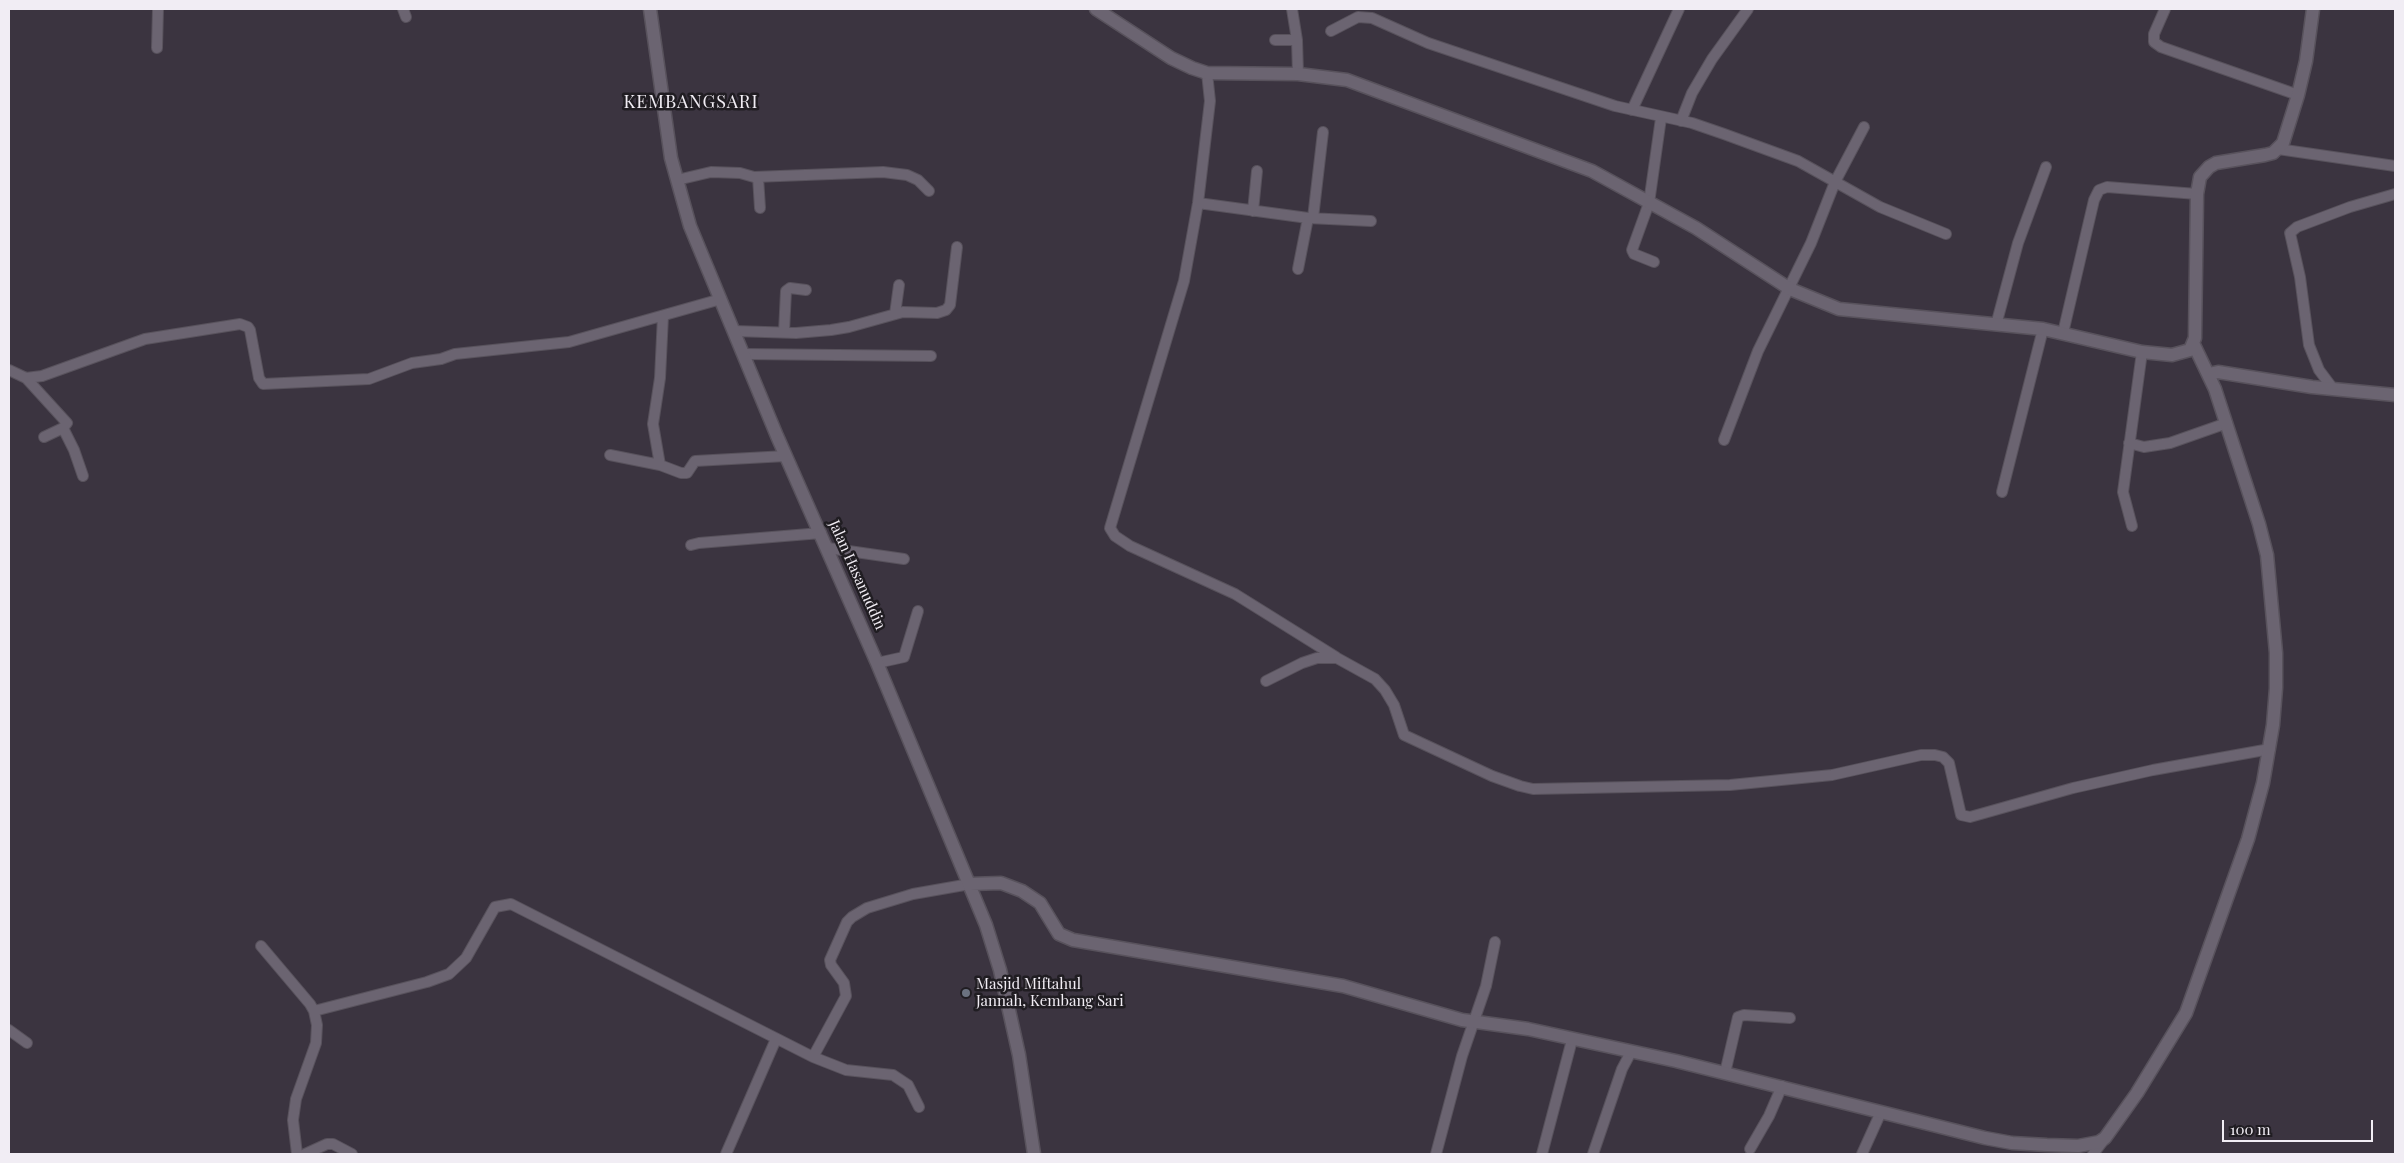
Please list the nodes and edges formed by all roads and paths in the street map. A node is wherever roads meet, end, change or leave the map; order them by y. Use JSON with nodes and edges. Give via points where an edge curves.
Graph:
{"nodes":[{"id":1,"x":158,"y":9,"type":"edge"},
{"id":2,"x":650,"y":9,"type":"edge"},
{"id":3,"x":1096,"y":9,"type":"edge"},
{"id":4,"x":1292,"y":9,"type":"edge"},
{"id":5,"x":1680,"y":9,"type":"edge"},
{"id":6,"x":1748,"y":9,"type":"edge"},
{"id":7,"x":2165,"y":9,"type":"edge"},
{"id":8,"x":2313,"y":9,"type":"edge"},
{"id":9,"x":1331,"y":31,"type":"dead end"},
{"id":10,"x":1275,"y":40,"type":"dead end"},
{"id":11,"x":1297,"y":40,"type":"junction"},
{"id":12,"x":157,"y":48,"type":"dead end"},
{"id":13,"x":1208,"y":73,"type":"junction"},
{"id":14,"x":1298,"y":74,"type":"junction"},
{"id":15,"x":2298,"y":95,"type":"junction"},
{"id":16,"x":1632,"y":110,"type":"junction"},
{"id":17,"x":1662,"y":118,"type":"junction"},
{"id":18,"x":1681,"y":121,"type":"junction"},
{"id":19,"x":1864,"y":127,"type":"dead end"},
{"id":20,"x":1323,"y":132,"type":"dead end"},
{"id":21,"x":2278,"y":149,"type":"junction"},
{"id":22,"x":2395,"y":166,"type":"edge"},
{"id":23,"x":2046,"y":167,"type":"dead end"},
{"id":24,"x":1257,"y":171,"type":"dead end"},
{"id":25,"x":758,"y":177,"type":"junction"},
{"id":26,"x":677,"y":180,"type":"junction"},
{"id":27,"x":1835,"y":182,"type":"junction"},
{"id":28,"x":929,"y":191,"type":"dead end"},
{"id":29,"x":2197,"y":194,"type":"junction"},
{"id":30,"x":2395,"y":194,"type":"edge"},
{"id":31,"x":1649,"y":203,"type":"junction"},
{"id":32,"x":1198,"y":204,"type":"junction"},
{"id":33,"x":760,"y":208,"type":"dead end"},
{"id":34,"x":1253,"y":210,"type":"junction"},
{"id":35,"x":1311,"y":218,"type":"junction"},
{"id":36,"x":1371,"y":221,"type":"dead end"},
{"id":37,"x":1946,"y":234,"type":"dead end"},
{"id":38,"x":957,"y":247,"type":"dead end"},
{"id":39,"x":1654,"y":262,"type":"dead end"},
{"id":40,"x":1298,"y":269,"type":"dead end"},
{"id":41,"x":899,"y":285,"type":"dead end"},
{"id":42,"x":1788,"y":287,"type":"junction"},
{"id":43,"x":806,"y":290,"type":"dead end"},
{"id":44,"x":721,"y":299,"type":"junction"},
{"id":45,"x":895,"y":314,"type":"junction"},
{"id":46,"x":663,"y":316,"type":"junction"},
{"id":47,"x":1996,"y":325,"type":"junction"},
{"id":48,"x":2043,"y":329,"type":"junction"},
{"id":49,"x":734,"y":331,"type":"junction"},
{"id":50,"x":784,"y":332,"type":"junction"},
{"id":51,"x":2063,"y":333,"type":"junction"},
{"id":52,"x":2194,"y":345,"type":"junction"},
{"id":53,"x":2142,"y":352,"type":"junction"},
{"id":54,"x":744,"y":354,"type":"junction"},
{"id":55,"x":931,"y":356,"type":"dead end"},
{"id":56,"x":9,"y":370,"type":"edge"},
{"id":57,"x":2209,"y":374,"type":"junction"},
{"id":58,"x":26,"y":378,"type":"junction"},
{"id":59,"x":2334,"y":390,"type":"junction"},
{"id":60,"x":2395,"y":395,"type":"edge"},
{"id":61,"x":2226,"y":423,"type":"junction"},
{"id":62,"x":63,"y":428,"type":"junction"},
{"id":63,"x":44,"y":437,"type":"dead end"},
{"id":64,"x":1724,"y":440,"type":"dead end"},
{"id":65,"x":2129,"y":442,"type":"junction"},
{"id":66,"x":610,"y":455,"type":"dead end"},
{"id":67,"x":786,"y":456,"type":"junction"},
{"id":68,"x":660,"y":465,"type":"junction"},
{"id":69,"x":83,"y":476,"type":"dead end"},
{"id":70,"x":2002,"y":492,"type":"dead end"},
{"id":71,"x":2132,"y":526,"type":"dead end"},
{"id":72,"x":821,"y":533,"type":"junction"},
{"id":73,"x":691,"y":546,"type":"dead end"},
{"id":74,"x":828,"y":548,"type":"junction"},
{"id":75,"x":904,"y":559,"type":"dead end"},
{"id":76,"x":918,"y":611,"type":"dead end"},
{"id":77,"x":1337,"y":658,"type":"junction"},
{"id":78,"x":879,"y":667,"type":"junction"},
{"id":79,"x":1266,"y":681,"type":"dead end"},
{"id":80,"x":2270,"y":750,"type":"junction"},
{"id":81,"x":970,"y":884,"type":"junction"},
{"id":82,"x":1495,"y":942,"type":"dead end"},
{"id":83,"x":261,"y":946,"type":"dead end"},
{"id":84,"x":314,"y":1011,"type":"junction"},
{"id":85,"x":1790,"y":1018,"type":"dead end"},
{"id":86,"x":1474,"y":1021,"type":"junction"},
{"id":87,"x":9,"y":1030,"type":"edge"},
{"id":88,"x":776,"y":1039,"type":"junction"},
{"id":89,"x":1572,"y":1040,"type":"junction"},
{"id":90,"x":27,"y":1043,"type":"dead end"},
{"id":91,"x":1631,"y":1052,"type":"junction"},
{"id":92,"x":813,"y":1057,"type":"junction"},
{"id":93,"x":1725,"y":1072,"type":"junction"},
{"id":94,"x":1782,"y":1086,"type":"junction"},
{"id":95,"x":919,"y":1107,"type":"dead end"},
{"id":96,"x":1881,"y":1112,"type":"junction"},
{"id":97,"x":2102,"y":1141,"type":"junction"},
{"id":98,"x":1750,"y":1149,"type":"dead end"},
{"id":99,"x":296,"y":1154,"type":"edge"},
{"id":100,"x":305,"y":1154,"type":"edge"},
{"id":101,"x":352,"y":1154,"type":"edge"},
{"id":102,"x":726,"y":1154,"type":"edge"},
{"id":103,"x":1034,"y":1154,"type":"edge"},
{"id":104,"x":1436,"y":1154,"type":"edge"},
{"id":105,"x":1542,"y":1154,"type":"edge"},
{"id":106,"x":1594,"y":1154,"type":"edge"},
{"id":107,"x":1862,"y":1154,"type":"edge"},
{"id":108,"x":2094,"y":1154,"type":"edge"}],
"edges":[{"from":1,"to":12,"type":"street"},
{"from":2,"to":26,"type":"street","name":"Jalan Hasanuddin"},
{"from":3,"to":13,"type":"street","via":[[1171,58]]},
{"from":4,"to":11,"type":"street"},
{"from":5,"to":16,"type":"street"},
{"from":6,"to":18,"type":"street","via":[[1692,93]]},
{"from":7,"to":15,"type":"street","via":[[2154,34],[2154,42],[2161,47]]},
{"from":8,"to":15,"type":"street"},
{"from":9,"to":16,"type":"street","via":[[1358,17],[1372,18],[1428,43]]},
{"from":10,"to":11,"type":"street"},
{"from":11,"to":14,"type":"street"},
{"from":13,"to":14,"type":"street"},
{"from":13,"to":32,"type":"street","via":[[1210,101]]},
{"from":14,"to":31,"type":"street","via":[[1358,83],[1592,172]]},
{"from":15,"to":21,"type":"street","via":[[2286,138]]},
{"from":16,"to":17,"type":"street"},
{"from":17,"to":18,"type":"street"},
{"from":17,"to":31,"type":"street"},
{"from":18,"to":27,"type":"street","via":[[1798,161]]},
{"from":19,"to":27,"type":"street"},
{"from":20,"to":35,"type":"street"},
{"from":21,"to":22,"type":"street"},
{"from":21,"to":29,"type":"street","via":[[2265,155],[2216,163],[2200,177]]},
{"from":23,"to":47,"type":"street","via":[[2018,243]]},
{"from":24,"to":34,"type":"street"},
{"from":25,"to":26,"type":"street","via":[[712,172]]},
{"from":25,"to":28,"type":"street","via":[[883,172],[907,175]]},
{"from":25,"to":33,"type":"street"},
{"from":26,"to":44,"type":"street","name":"Jalan Hasanuddin","via":[[690,226]]},
{"from":27,"to":37,"type":"street","via":[[1880,208]]},
{"from":27,"to":42,"type":"street","via":[[1812,243]]},
{"from":29,"to":51,"type":"street","via":[[2107,187],[2099,190]]},
{"from":29,"to":52,"type":"street"},
{"from":30,"to":59,"type":"street","via":[[2350,206],[2297,227],[2290,233],[2310,345],[2320,370]]},
{"from":31,"to":39,"type":"street","via":[[1632,250],[1634,254]]},
{"from":31,"to":42,"type":"street","via":[[1696,228]]},
{"from":32,"to":34,"type":"street"},
{"from":32,"to":77,"type":"street","via":[[1184,281],[1110,528],[1114,536],[1125,543],[1235,594]]},
{"from":34,"to":35,"type":"street"},
{"from":35,"to":36,"type":"street"},
{"from":35,"to":40,"type":"street"},
{"from":38,"to":45,"type":"street","via":[[950,305],[946,310],[937,313],[911,310]]},
{"from":41,"to":45,"type":"street"},
{"from":42,"to":47,"type":"street","via":[[1851,312]]},
{"from":42,"to":64,"type":"street","via":[[1758,350]]},
{"from":43,"to":50,"type":"street","via":[[786,290]]},
{"from":44,"to":46,"type":"street"},
{"from":44,"to":49,"type":"street","name":"Jalan Hasanuddin"},
{"from":45,"to":50,"type":"street","via":[[841,329]]},
{"from":46,"to":58,"type":"street","via":[[569,342],[455,354],[369,379],[263,384],[250,330],[240,324],[145,339],[42,376]]},
{"from":46,"to":68,"type":"street","via":[[660,378],[653,424]]},
{"from":47,"to":48,"type":"street"},
{"from":48,"to":51,"type":"street"},
{"from":48,"to":70,"type":"street"},
{"from":49,"to":50,"type":"street"},
{"from":49,"to":54,"type":"street","name":"Jalan Hasanuddin"},
{"from":51,"to":53,"type":"street"},
{"from":52,"to":53,"type":"street","via":[[2186,352],[2172,355]]},
{"from":52,"to":57,"type":"street"},
{"from":53,"to":65,"type":"street"},
{"from":54,"to":55,"type":"street"},
{"from":54,"to":67,"type":"street","name":"Jalan Hasanuddin"},
{"from":56,"to":58,"type":"street"},
{"from":57,"to":59,"type":"street","via":[[2218,372]]},
{"from":57,"to":61,"type":"street"},
{"from":58,"to":62,"type":"street","via":[[65,419]]},
{"from":59,"to":60,"type":"street"},
{"from":61,"to":65,"type":"street","via":[[2170,444],[2144,447]]},
{"from":61,"to":80,"type":"street","via":[[2266,555],[2276,680]]},
{"from":62,"to":63,"type":"street"},
{"from":62,"to":69,"type":"street"},
{"from":65,"to":71,"type":"street","via":[[2123,492]]},
{"from":66,"to":68,"type":"street"},
{"from":67,"to":68,"type":"street","via":[[694,461],[687,473]]},
{"from":67,"to":72,"type":"street","name":"Jalan Hasanuddin"},
{"from":72,"to":73,"type":"street","via":[[698,542]]},
{"from":72,"to":74,"type":"street","name":"Jalan Hasanuddin"},
{"from":74,"to":75,"type":"street"},
{"from":74,"to":78,"type":"street","name":"Jalan Hasanuddin"},
{"from":76,"to":78,"type":"street","via":[[904,658]]},
{"from":77,"to":79,"type":"street","via":[[1302,662]]},
{"from":77,"to":80,"type":"street","via":[[1375,679],[1385,690],[1404,734],[1492,776],[1533,789],[1730,785],[1832,775],[1921,755],[1935,755],[1950,763],[1962,815],[1970,817],[2162,768]]},
{"from":78,"to":81,"type":"street","name":"Jalan Hasanuddin"},
{"from":80,"to":97,"type":"street","via":[[2248,839],[2186,1013],[2137,1093]]},
{"from":81,"to":86,"type":"street","via":[[1001,883],[1022,891],[1040,904],[1060,934],[1073,940],[1318,981]]},
{"from":81,"to":92,"type":"street","via":[[913,894],[867,908],[847,922],[830,960],[844,983],[846,996]]},
{"from":81,"to":103,"type":"street","name":"Jalan Hasanuddin","via":[[1000,970],[1022,1074]]},
{"from":82,"to":86,"type":"street","via":[[1486,986]]},
{"from":83,"to":84,"type":"street"},
{"from":84,"to":88,"type":"street","via":[[449,974],[466,958],[495,907],[511,904]]},
{"from":84,"to":99,"type":"street","via":[[317,1036],[296,1098],[293,1120]]},
{"from":85,"to":93,"type":"street","via":[[1744,1014],[1738,1017]]},
{"from":86,"to":89,"type":"street","via":[[1528,1028]]},
{"from":86,"to":104,"type":"street"},
{"from":87,"to":90,"type":"street"},
{"from":88,"to":92,"type":"street"},
{"from":88,"to":102,"type":"street"},
{"from":89,"to":91,"type":"street"},
{"from":89,"to":105,"type":"street"},
{"from":91,"to":93,"type":"street"},
{"from":91,"to":106,"type":"street","via":[[1619,1075]]},
{"from":92,"to":95,"type":"street","via":[[846,1070],[893,1075],[908,1085]]},
{"from":93,"to":94,"type":"street"},
{"from":94,"to":96,"type":"street"},
{"from":94,"to":98,"type":"street"},
{"from":96,"to":97,"type":"street","via":[[2012,1142],[2078,1146]]},
{"from":96,"to":107,"type":"street"},
{"from":97,"to":108,"type":"street"},
{"from":100,"to":101,"type":"street","via":[[333,1144]]}]}
